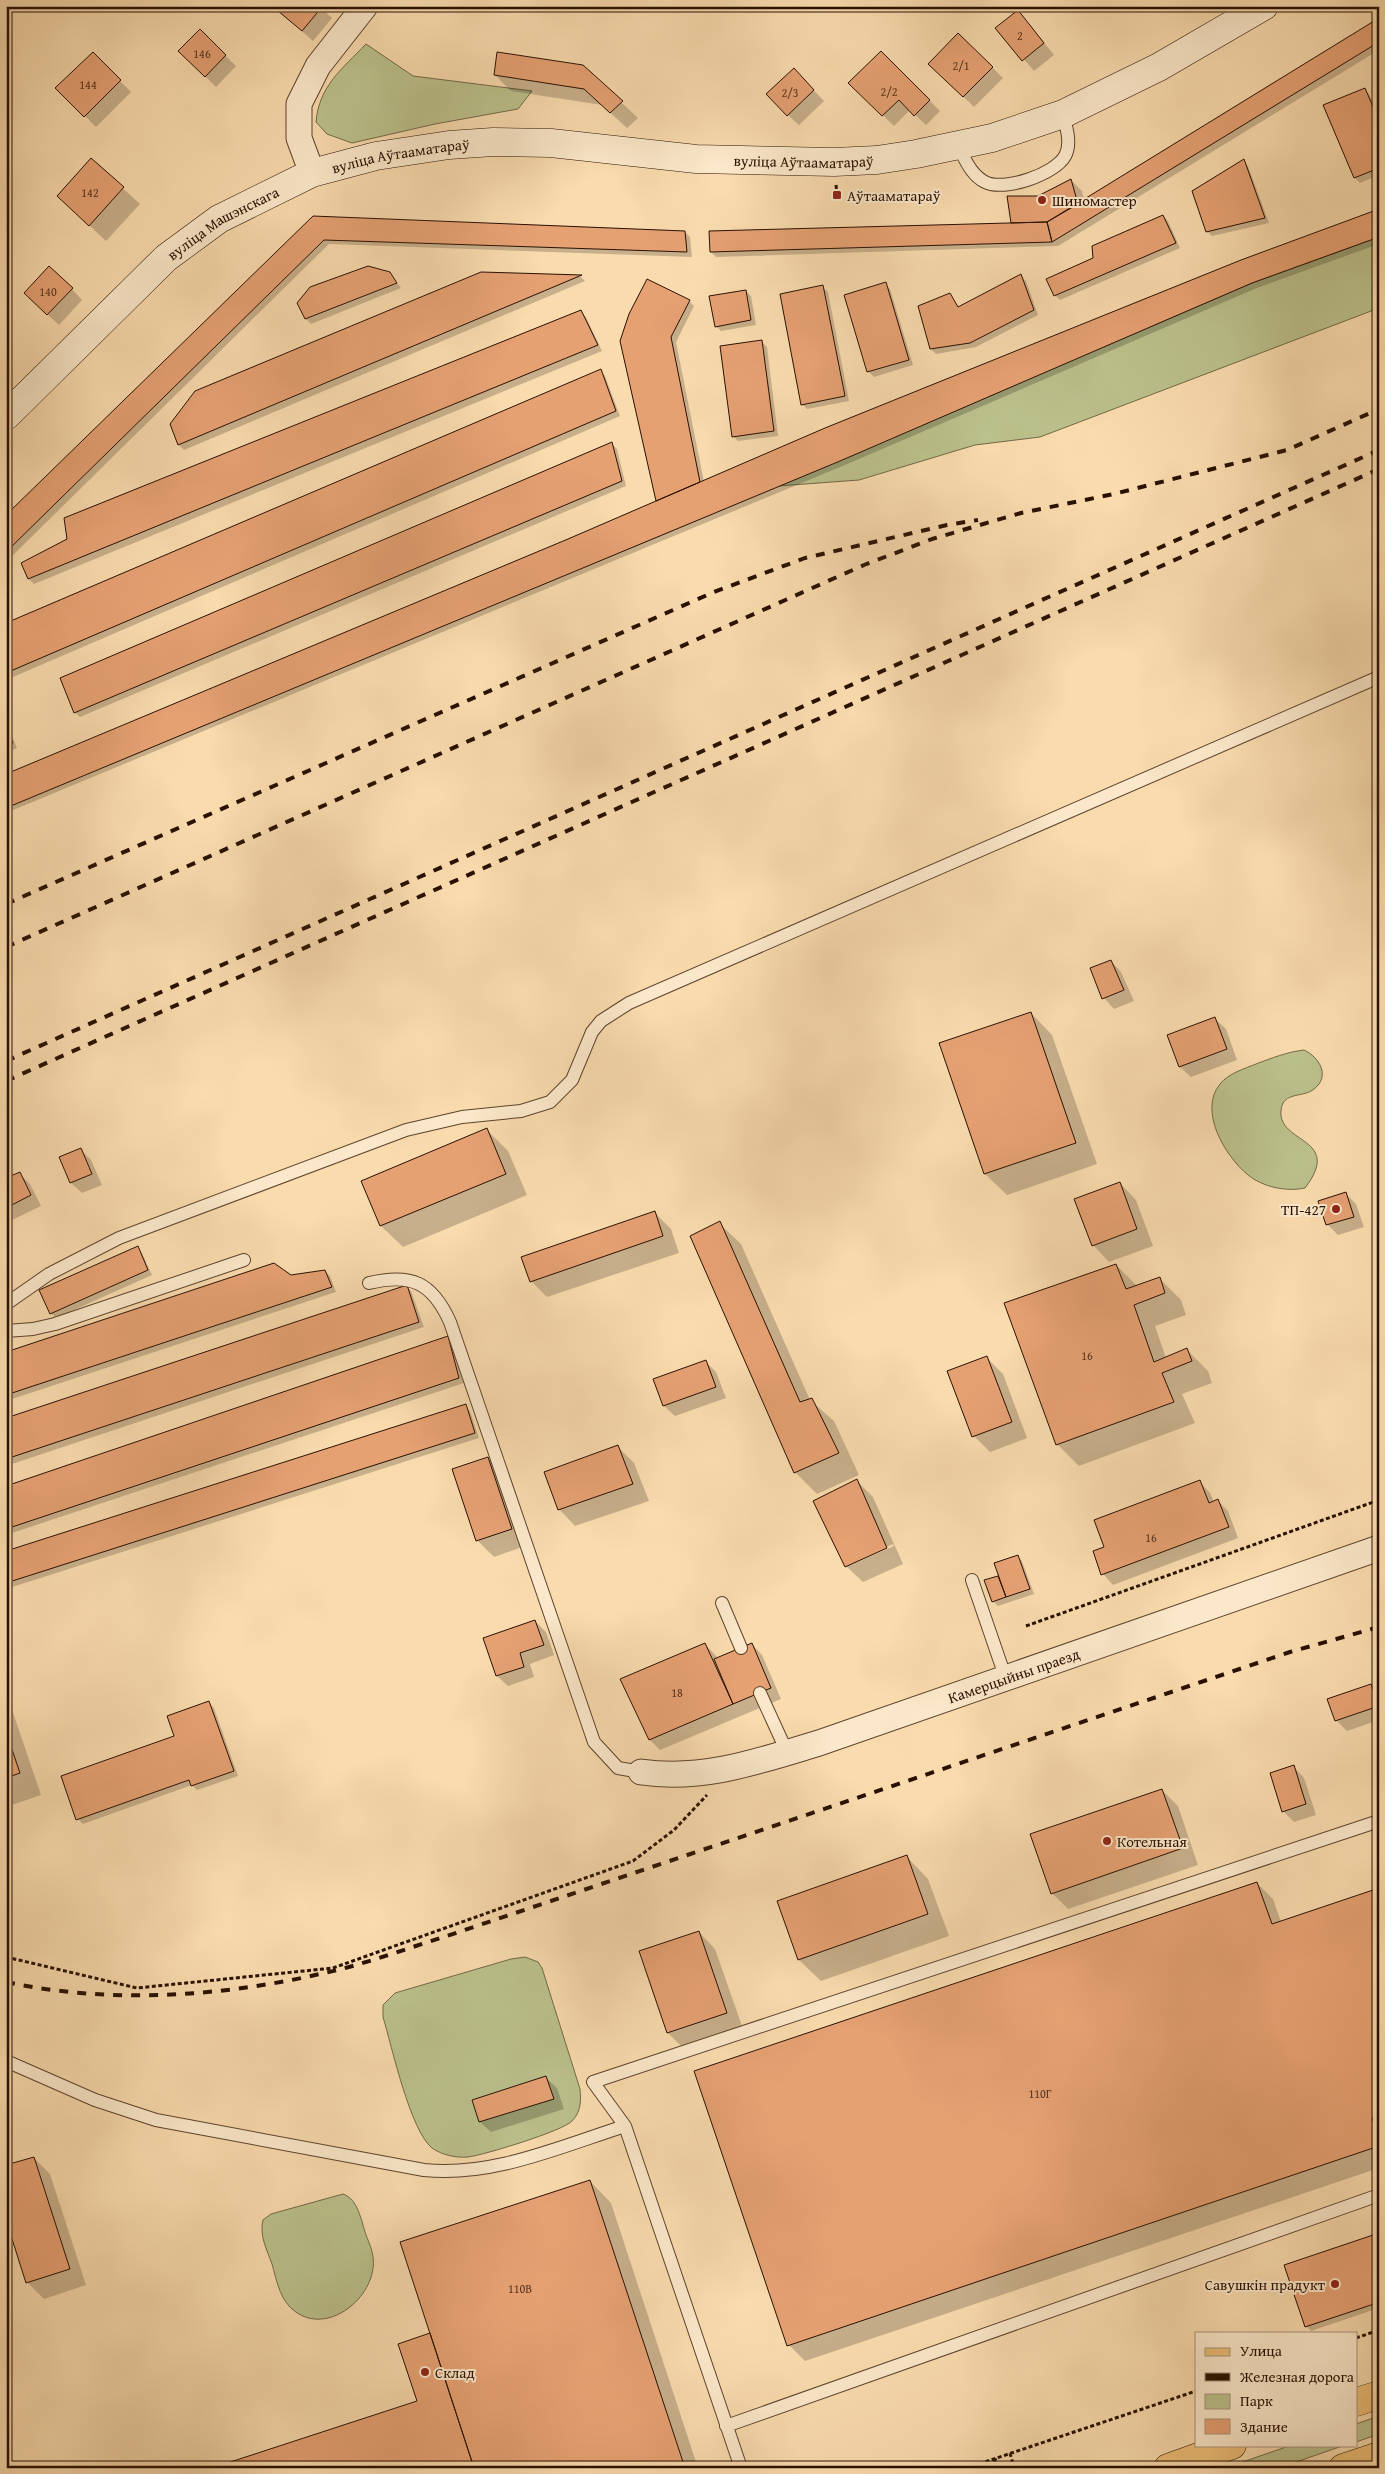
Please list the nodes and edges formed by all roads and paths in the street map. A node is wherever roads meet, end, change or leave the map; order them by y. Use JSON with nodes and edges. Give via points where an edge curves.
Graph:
{"nodes":[{"id":1,"x":365,"y":6,"type":"edge"},
{"id":2,"x":1264,"y":6,"type":"edge"},
{"id":3,"x":1063,"y":114,"type":"junction"},
{"id":4,"x":958,"y":146,"type":"junction"},
{"id":5,"x":312,"y":173,"type":"junction"},
{"id":6,"x":6,"y":416,"type":"edge"},
{"id":7,"x":1379,"y":677,"type":"edge"},
{"id":8,"x":244,"y":1260,"type":"dead end"},
{"id":9,"x":369,"y":1283,"type":"dead end"},
{"id":10,"x":6,"y":1304,"type":"edge"},
{"id":11,"x":6,"y":1330,"type":"edge"},
{"id":12,"x":1379,"y":1500,"type":"edge"},
{"id":13,"x":1379,"y":1548,"type":"edge"},
{"id":14,"x":972,"y":1580,"type":"dead end"},
{"id":15,"x":722,"y":1604,"type":"dead end"},
{"id":16,"x":1026,"y":1626,"type":"dead end"},
{"id":17,"x":740,"y":1648,"type":"dead end"},
{"id":18,"x":1006,"y":1679,"type":"junction"},
{"id":19,"x":760,"y":1693,"type":"dead end"},
{"id":20,"x":787,"y":1752,"type":"junction"},
{"id":21,"x":732,"y":1769,"type":"junction"},
{"id":22,"x":641,"y":1772,"type":"joint"},
{"id":23,"x":1379,"y":1821,"type":"edge"},
{"id":24,"x":6,"y":1957,"type":"edge"},
{"id":25,"x":6,"y":2061,"type":"edge"},
{"id":26,"x":624,"y":2126,"type":"junction"},
{"id":27,"x":1379,"y":2195,"type":"edge"},
{"id":28,"x":1379,"y":2330,"type":"edge"},
{"id":29,"x":1358,"y":2337,"type":"edge"},
{"id":30,"x":1195,"y":2391,"type":"edge"},
{"id":31,"x":1379,"y":2395,"type":"edge"},
{"id":32,"x":1358,"y":2401,"type":"edge"},
{"id":33,"x":726,"y":2426,"type":"junction"},
{"id":34,"x":1229,"y":2446,"type":"edge"},
{"id":35,"x":1010,"y":2453,"type":"junction"},
{"id":36,"x":1379,"y":2456,"type":"edge"},
{"id":37,"x":996,"y":2458,"type":"junction"},
{"id":38,"x":741,"y":2468,"type":"edge"},
{"id":39,"x":967,"y":2468,"type":"edge"},
{"id":40,"x":992,"y":2468,"type":"edge"},
{"id":41,"x":1014,"y":2468,"type":"edge"},
{"id":42,"x":1168,"y":2468,"type":"edge"},
{"id":43,"x":1343,"y":2468,"type":"edge"}],
"edges":[{"from":1,"to":5,"type":"street","via":[[318,66],[299,104],[299,138]]},
{"from":2,"to":3,"type":"main road","name":"вуліца Аўтааматараў","via":[[1159,67]]},
{"from":3,"to":4,"type":"main road","name":"вуліца Аўтааматараў"},
{"from":3,"to":4,"type":"lane","via":[[1067,129],[1066,156],[1055,168],[1032,178],[1001,184],[987,183],[974,175]]},
{"from":4,"to":5,"type":"main road","name":"вуліца Аўтааматараў","via":[[877,160],[834,162],[696,159],[551,143],[493,142],[376,156]]},
{"from":5,"to":6,"type":"main road","name":"вуліца Машэнскага","via":[[219,219],[166,258]]},
{"from":7,"to":10,"type":"lane","via":[[629,1003],[601,1021],[592,1032],[572,1080],[556,1097],[536,1108],[462,1117],[406,1130],[119,1238],[49,1274]]},
{"from":8,"to":11,"type":"lane","via":[[55,1324]]},
{"from":9,"to":22,"type":"lane","via":[[403,1278],[433,1292],[443,1305],[594,1742],[618,1768]]},
{"from":12,"to":16,"type":"path"},
{"from":13,"to":18,"type":"street","name":"Камерцыйны праезд"},
{"from":14,"to":18,"type":"lane"},
{"from":15,"to":17,"type":"lane"},
{"from":18,"to":20,"type":"street","name":"Камерцыйны праезд"},
{"from":19,"to":20,"type":"lane"},
{"from":20,"to":21,"type":"street","name":"Камерцыйны праезд"},
{"from":21,"to":22,"type":"street","name":"Камерцыйны праезд","via":[[675,1775]]},
{"from":21,"to":24,"type":"path","via":[[674,1830],[634,1861],[333,1968],[137,1988]]},
{"from":23,"to":26,"type":"lane","via":[[593,2082]]},
{"from":25,"to":26,"type":"lane","via":[[95,2100],[156,2120],[433,2170],[458,2172],[500,2165]]},
{"from":26,"to":33,"type":"lane"},
{"from":27,"to":33,"type":"lane"},
{"from":28,"to":29,"type":"path"},
{"from":30,"to":35,"type":"path"},
{"from":31,"to":32,"type":"main road"},
{"from":33,"to":38,"type":"lane"},
{"from":34,"to":42,"type":"main road"},
{"from":35,"to":37,"type":"path"},
{"from":35,"to":41,"type":"path"},
{"from":36,"to":43,"type":"main road"},
{"from":37,"to":39,"type":"path"},
{"from":37,"to":40,"type":"path"}]}
